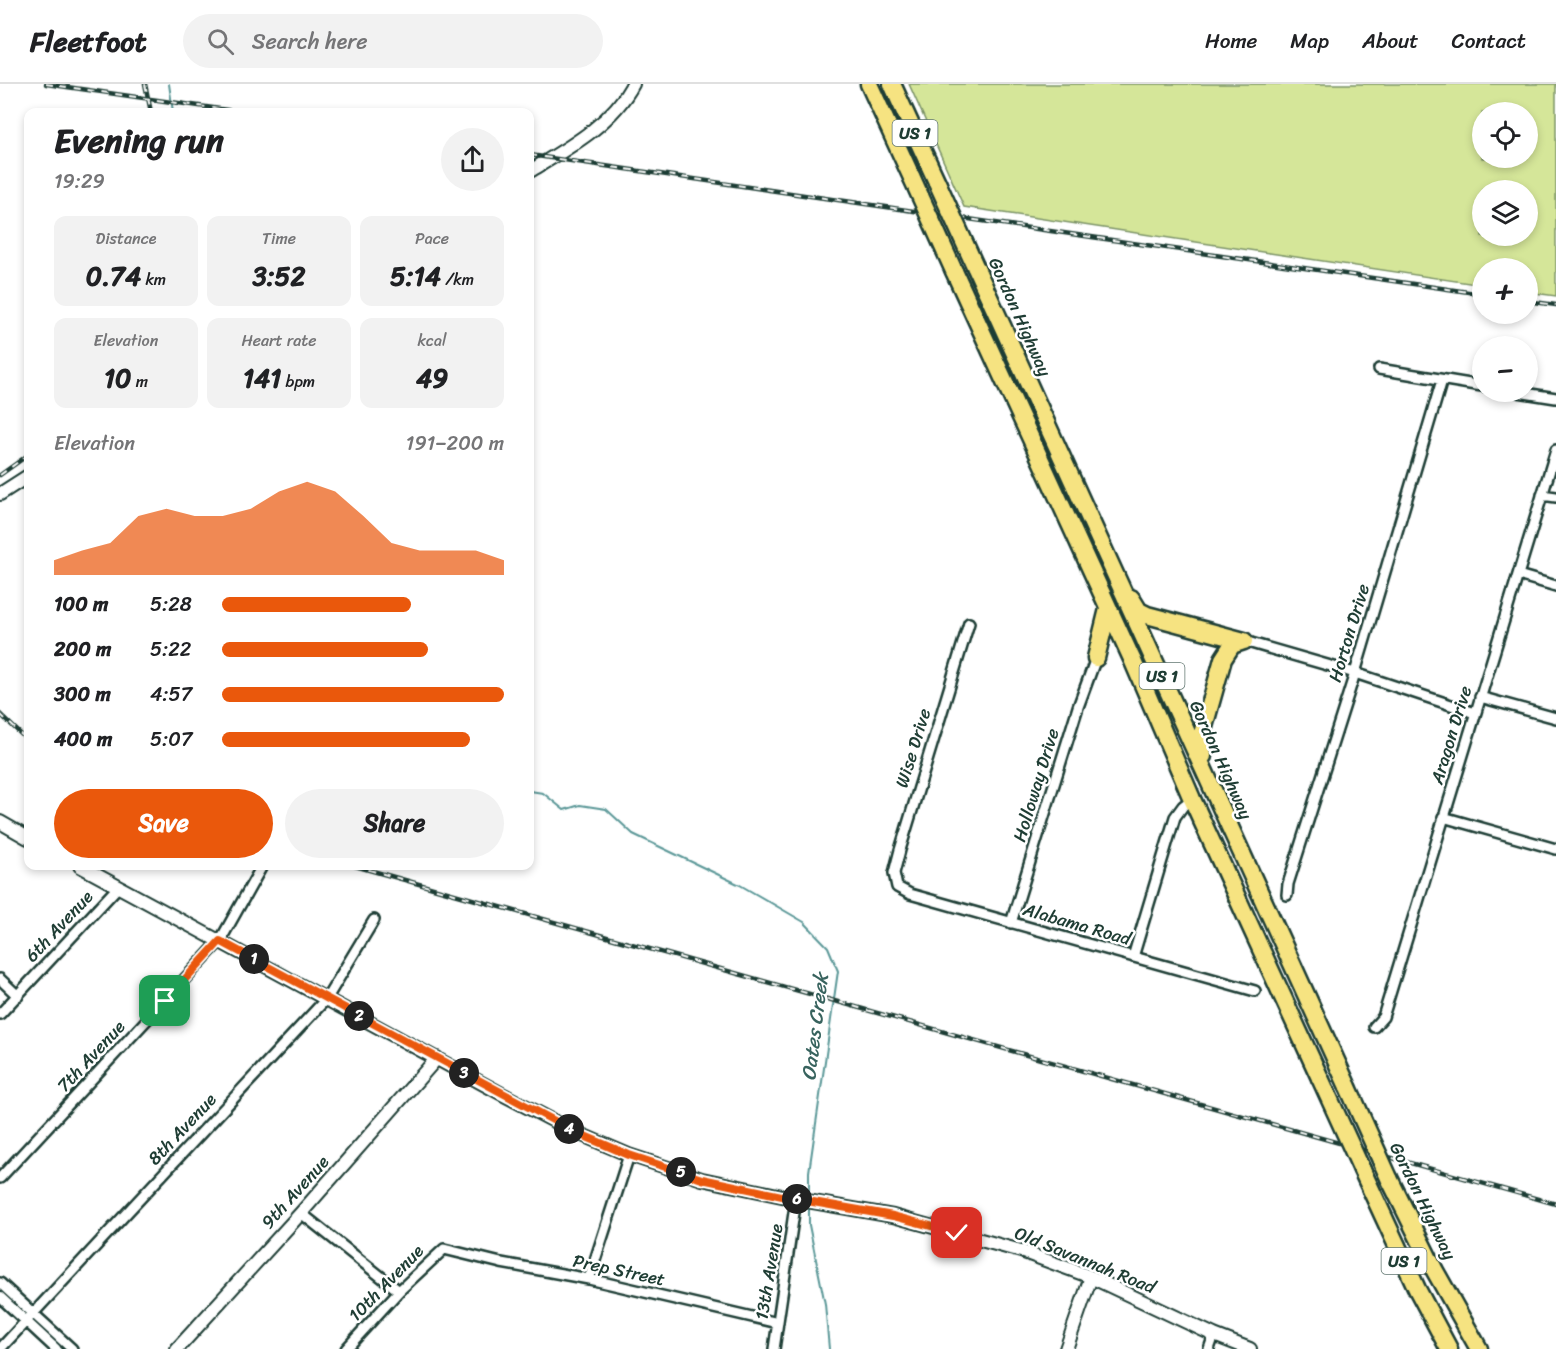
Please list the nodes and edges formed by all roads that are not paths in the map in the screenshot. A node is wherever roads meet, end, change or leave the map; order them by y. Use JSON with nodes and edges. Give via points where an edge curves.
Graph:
{"nodes":[{"id":1,"x":633,"y":84,"type":"edge"},
{"id":2,"x":868,"y":84,"type":"edge"},
{"id":3,"x":892,"y":84,"type":"edge"},
{"id":4,"x":534,"y":168,"type":"edge"},
{"id":5,"x":1379,"y":369,"type":"dead end"},
{"id":6,"x":1442,"y":380,"type":"junction"},
{"id":7,"x":1472,"y":384,"type":"edge"},
{"id":8,"x":1538,"y":395,"type":"edge"},
{"id":9,"x":1556,"y":398,"type":"edge"},
{"id":10,"x":1556,"y":450,"type":"edge"},
{"id":11,"x":24,"y":479,"type":"edge"},
{"id":12,"x":0,"y":494,"type":"edge"},
{"id":13,"x":1542,"y":495,"type":"junction"},
{"id":14,"x":1556,"y":497,"type":"edge"},
{"id":15,"x":1518,"y":575,"type":"junction"},
{"id":16,"x":1556,"y":586,"type":"edge"},
{"id":17,"x":1120,"y":587,"type":"junction"},
{"id":18,"x":1108,"y":609,"type":"junction"},
{"id":19,"x":969,"y":622,"type":"dead end"},
{"id":20,"x":1244,"y":642,"type":"junction"},
{"id":21,"x":1096,"y":658,"type":"junction"},
{"id":22,"x":1132,"y":659,"type":"junction"},
{"id":23,"x":1355,"y":673,"type":"junction"},
{"id":24,"x":1480,"y":697,"type":"junction"},
{"id":25,"x":1475,"y":713,"type":"junction"},
{"id":26,"x":1556,"y":718,"type":"edge"},
{"id":27,"x":1204,"y":769,"type":"junction"},
{"id":28,"x":1192,"y":799,"type":"junction"},
{"id":29,"x":1443,"y":817,"type":"junction"},
{"id":30,"x":2,"y":827,"type":"edge"},
{"id":31,"x":24,"y":836,"type":"edge"},
{"id":32,"x":1556,"y":849,"type":"edge"},
{"id":33,"x":87,"y":870,"type":"edge"},
{"id":34,"x":260,"y":870,"type":"edge"},
{"id":35,"x":894,"y":883,"type":"joint"},
{"id":36,"x":118,"y":887,"type":"junction"},
{"id":37,"x":1287,"y":895,"type":"dead end"},
{"id":38,"x":374,"y":920,"type":"dead end"},
{"id":39,"x":1011,"y":923,"type":"junction"},
{"id":40,"x":220,"y":941,"type":"junction"},
{"id":41,"x":1132,"y":957,"type":"junction"},
{"id":42,"x":0,"y":979,"type":"edge"},
{"id":43,"x":1255,"y":991,"type":"dead end"},
{"id":44,"x":18,"y":996,"type":"junction"},
{"id":45,"x":327,"y":998,"type":"junction"},
{"id":46,"x":0,"y":1014,"type":"edge"},
{"id":47,"x":1374,"y":1027,"type":"dead end"},
{"id":48,"x":437,"y":1058,"type":"junction"},
{"id":49,"x":629,"y":1155,"type":"junction"},
{"id":50,"x":0,"y":1178,"type":"edge"},
{"id":51,"x":806,"y":1201,"type":"junction"},
{"id":52,"x":301,"y":1213,"type":"junction"},
{"id":53,"x":454,"y":1250,"type":"joint"},
{"id":54,"x":1091,"y":1277,"type":"junction"},
{"id":55,"x":588,"y":1279,"type":"junction"},
{"id":56,"x":0,"y":1283,"type":"edge"},
{"id":57,"x":399,"y":1291,"type":"junction"},
{"id":58,"x":0,"y":1297,"type":"edge"},
{"id":59,"x":33,"y":1314,"type":"junction"},
{"id":60,"x":26,"y":1322,"type":"junction"},
{"id":61,"x":778,"y":1323,"type":"junction"},
{"id":62,"x":1214,"y":1335,"type":"junction"},
{"id":63,"x":0,"y":1349,"type":"edge"},
{"id":64,"x":56,"y":1349,"type":"edge"},
{"id":65,"x":72,"y":1349,"type":"edge"},
{"id":66,"x":177,"y":1349,"type":"edge"},
{"id":67,"x":346,"y":1349,"type":"edge"},
{"id":68,"x":774,"y":1349,"type":"edge"},
{"id":69,"x":1066,"y":1349,"type":"edge"},
{"id":70,"x":1209,"y":1349,"type":"edge"},
{"id":71,"x":1250,"y":1349,"type":"edge"},
{"id":72,"x":1449,"y":1349,"type":"edge"},
{"id":73,"x":1479,"y":1349,"type":"edge"}],
"edges":[{"from":1,"to":4,"type":"street","via":[[602,122]]},
{"from":2,"to":18,"type":"highway","number":"US 1","bridge":true},
{"from":3,"to":17,"type":"highway","name":"Gordon Highway","number":"US 1","bridge":true},
{"from":5,"to":6,"type":"street"},
{"from":6,"to":7,"type":"street"},
{"from":6,"to":23,"type":"street","name":"Horton Drive"},
{"from":8,"to":9,"type":"street"},
{"from":10,"to":13,"type":"street","name":"Aragon Drive"},
{"from":11,"to":12,"type":"street"},
{"from":13,"to":14,"type":"street"},
{"from":13,"to":15,"type":"street","name":"Aragon Drive"},
{"from":15,"to":16,"type":"street"},
{"from":15,"to":24,"type":"street","name":"Aragon Drive"},
{"from":17,"to":20,"type":"highway","via":[[1147,615]]},
{"from":17,"to":27,"type":"highway","name":"Gordon Highway","number":"US 1"},
{"from":18,"to":21,"type":"highway"},
{"from":18,"to":22,"type":"highway","number":"US 1"},
{"from":19,"to":35,"type":"street","name":"Wise Drive","via":[[900,850]]},
{"from":20,"to":23,"type":"street"},
{"from":20,"to":27,"type":"highway","via":[[1232,645],[1223,659],[1202,734]]},
{"from":21,"to":22,"type":"highway","via":[[1109,648]]},
{"from":21,"to":39,"type":"street","name":"Holloway Drive"},
{"from":22,"to":28,"type":"highway","number":"US 1"},
{"from":23,"to":25,"type":"street"},
{"from":23,"to":37,"type":"street","name":"Horton Drive"},
{"from":24,"to":25,"type":"street","name":"Aragon Drive"},
{"from":24,"to":26,"type":"street"},
{"from":25,"to":29,"type":"street","name":"Aragon Drive"},
{"from":27,"to":73,"type":"highway","name":"Gordon Highway","number":"US 1","bridge":true,"via":[[1389,1178]]},
{"from":28,"to":41,"type":"street","via":[[1175,818]]},
{"from":28,"to":72,"type":"highway","number":"US 1","bridge":true,"via":[[1417,1288]]},
{"from":29,"to":32,"type":"street"},
{"from":29,"to":47,"type":"street","name":"Aragon Drive","via":[[1383,1017]]},
{"from":30,"to":31,"type":"street"},
{"from":33,"to":36,"type":"street","name":"Old Savannah Road"},
{"from":34,"to":40,"type":"street","name":"7th Avenue"},
{"from":35,"to":39,"type":"street","name":"Alabama Road","via":[[910,894]]},
{"from":36,"to":40,"type":"street","name":"Old Savannah Road"},
{"from":36,"to":44,"type":"street","name":"6th Avenue"},
{"from":38,"to":45,"type":"street","name":"8th Avenue"},
{"from":39,"to":41,"type":"street","name":"Alabama Road"},
{"from":40,"to":45,"type":"street","name":"Old Savannah Road"},
{"from":40,"to":50,"type":"street","name":"7th Avenue"},
{"from":41,"to":43,"type":"street","name":"Alabama Road"},
{"from":42,"to":44,"type":"street"},
{"from":44,"to":46,"type":"street","name":"6th Avenue"},
{"from":45,"to":48,"type":"street","name":"Old Savannah Road"},
{"from":45,"to":59,"type":"street","name":"8th Avenue"},
{"from":48,"to":49,"type":"street","name":"Old Savannah Road","via":[[575,1132]]},
{"from":48,"to":52,"type":"street","name":"9th Avenue"},
{"from":49,"to":51,"type":"street","name":"Old Savannah Road","via":[[702,1179]]},
{"from":49,"to":55,"type":"street"},
{"from":51,"to":54,"type":"street","name":"Old Savannah Road","via":[[893,1216],[1021,1251]]},
{"from":51,"to":61,"type":"street","name":"13th Avenue"},
{"from":52,"to":57,"type":"street"},
{"from":52,"to":66,"type":"street","name":"9th Avenue"},
{"from":53,"to":55,"type":"street","name":"Prep Street"},
{"from":53,"to":57,"type":"street","name":"10th Avenue","via":[[444,1249]]},
{"from":54,"to":62,"type":"street","name":"Old Savannah Road"},
{"from":54,"to":69,"type":"street"},
{"from":55,"to":61,"type":"street","name":"Prep Street"},
{"from":56,"to":59,"type":"street"},
{"from":57,"to":67,"type":"street","name":"10th Avenue"},
{"from":58,"to":60,"type":"street"},
{"from":59,"to":60,"type":"street","name":"8th Avenue"},
{"from":59,"to":65,"type":"street"},
{"from":60,"to":63,"type":"street","name":"8th Avenue"},
{"from":60,"to":64,"type":"street"},
{"from":61,"to":68,"type":"street","name":"13th Avenue"},
{"from":62,"to":70,"type":"street"},
{"from":62,"to":71,"type":"street","name":"Old Savannah Road"}]}
